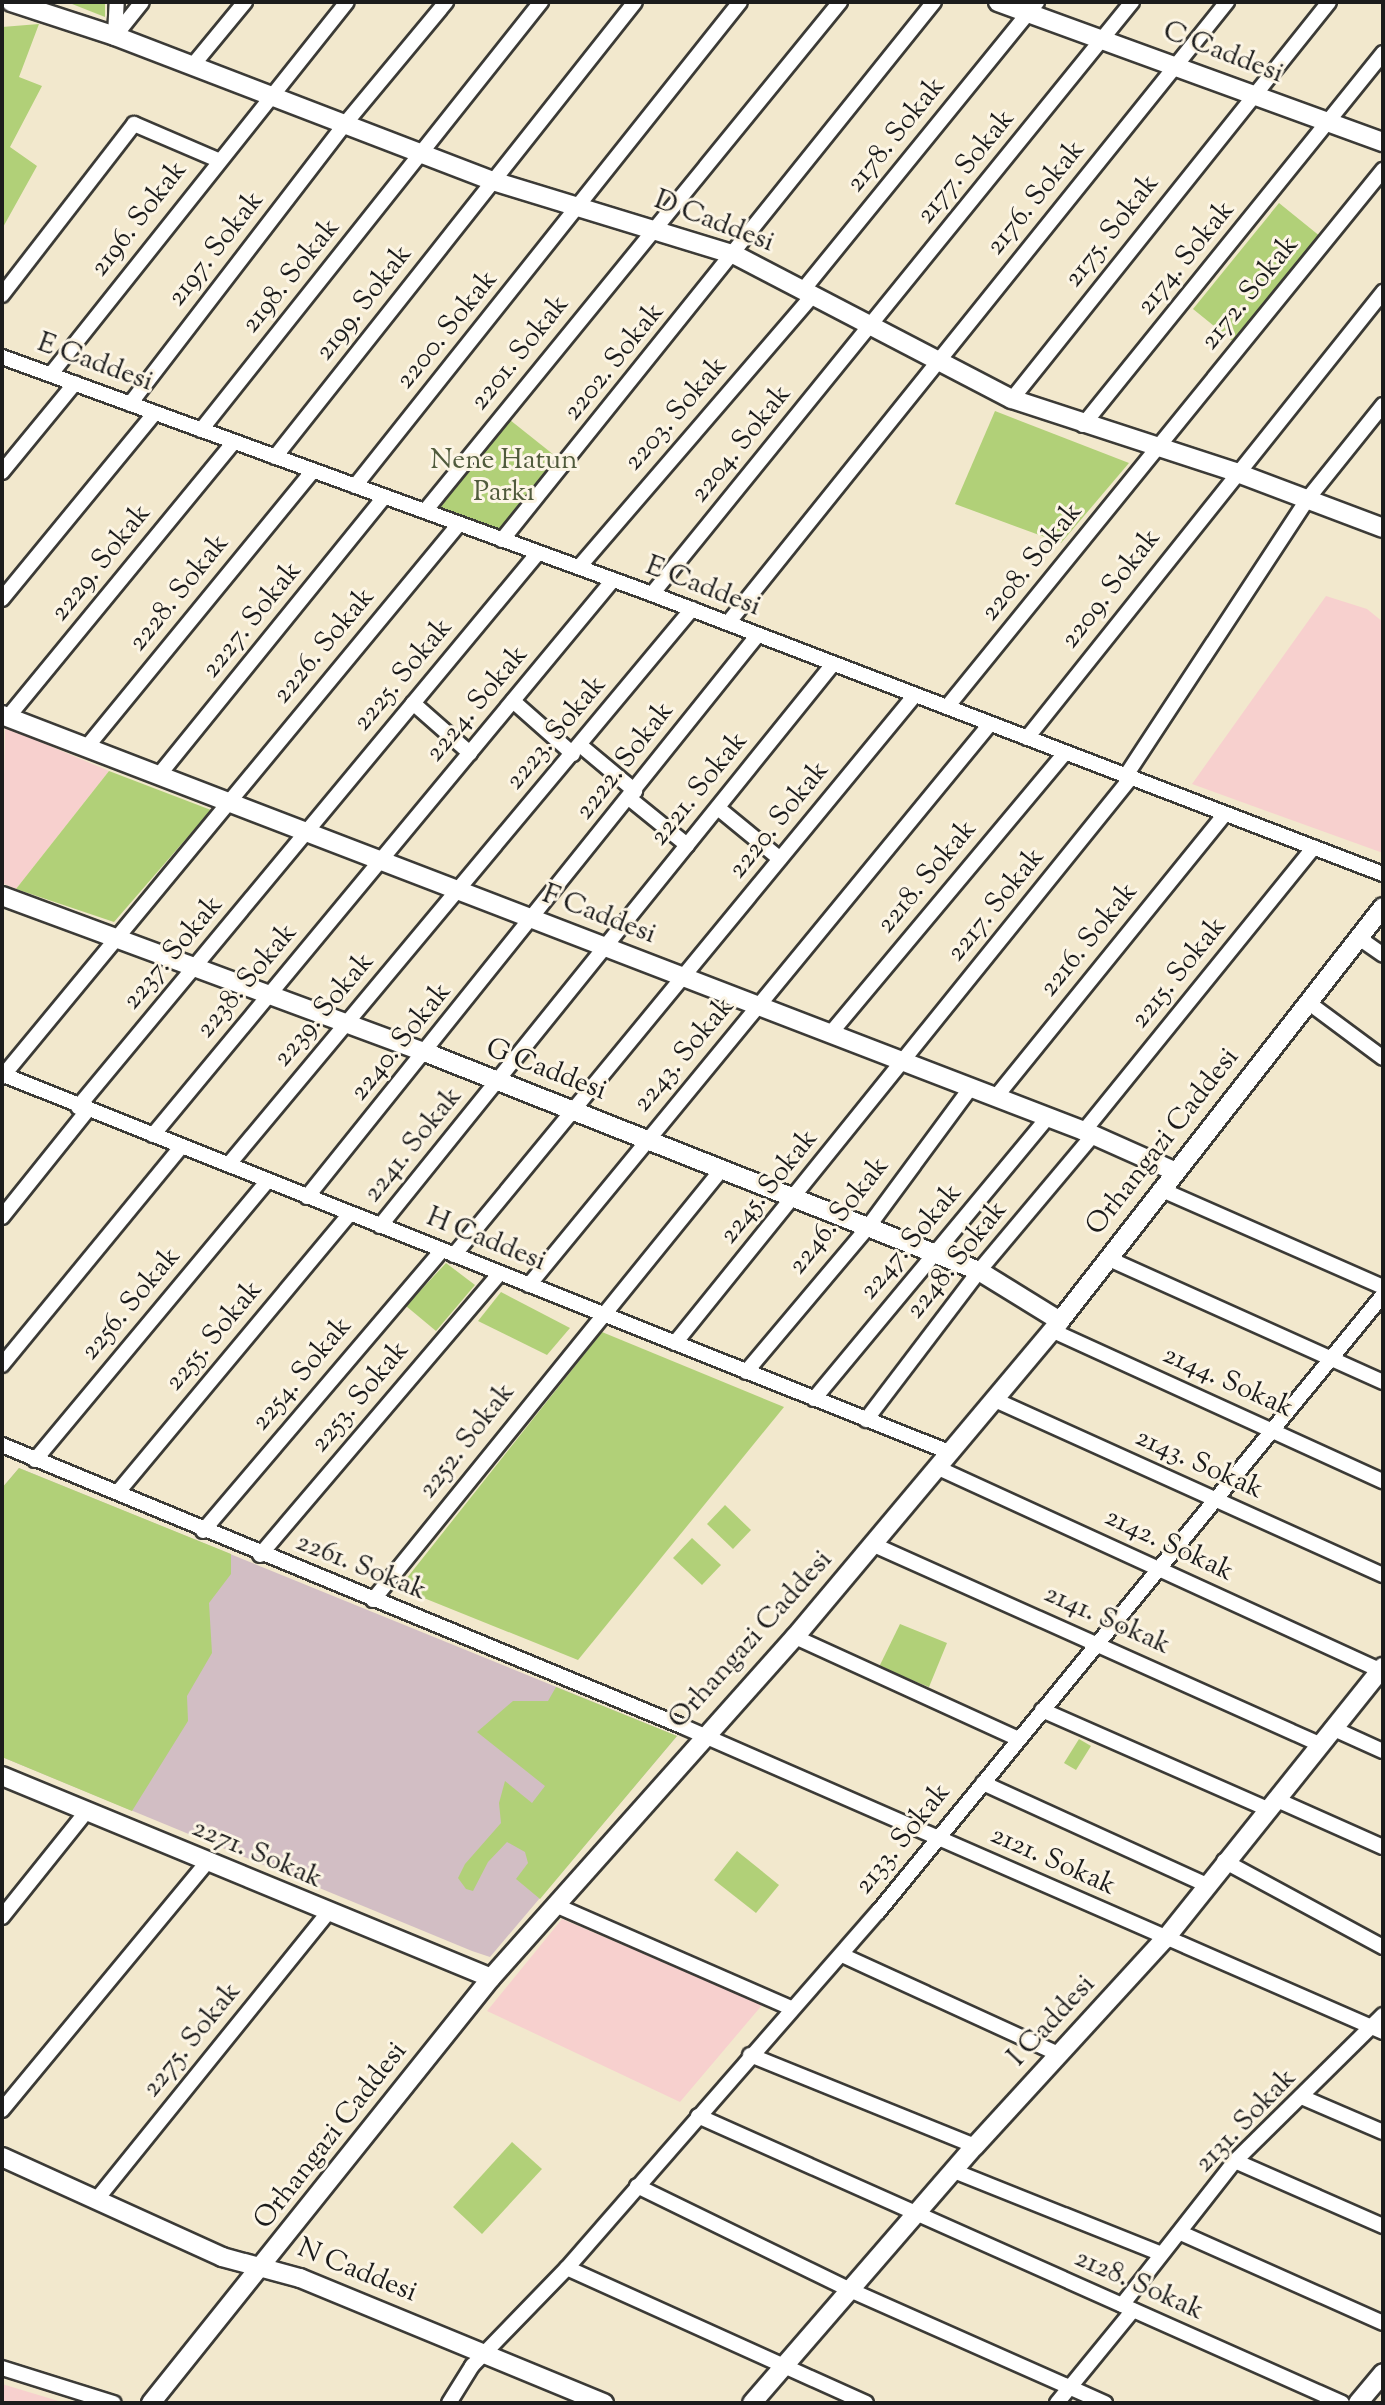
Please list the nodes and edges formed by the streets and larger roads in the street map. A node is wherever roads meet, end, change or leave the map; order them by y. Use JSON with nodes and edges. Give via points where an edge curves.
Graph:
{"nodes":[{"id":1,"x":11,"y":2,"type":"edge"},
{"id":2,"x":117,"y":2,"type":"edge"},
{"id":3,"x":142,"y":2,"type":"edge"},
{"id":4,"x":245,"y":2,"type":"edge"},
{"id":5,"x":347,"y":2,"type":"edge"},
{"id":6,"x":446,"y":2,"type":"edge"},
{"id":7,"x":541,"y":2,"type":"edge"},
{"id":8,"x":635,"y":2,"type":"edge"},
{"id":9,"x":740,"y":2,"type":"edge"},
{"id":10,"x":840,"y":2,"type":"edge"},
{"id":11,"x":934,"y":2,"type":"edge"},
{"id":12,"x":998,"y":2,"type":"edge"},
{"id":13,"x":1132,"y":2,"type":"edge"},
{"id":14,"x":1227,"y":2,"type":"edge"},
{"id":15,"x":1329,"y":2,"type":"edge"},
{"id":16,"x":1033,"y":7,"type":"edge"},
{"id":17,"x":115,"y":36,"type":"junction"},
{"id":18,"x":1103,"y":39,"type":"junction"},
{"id":19,"x":1383,"y":53,"type":"edge"},
{"id":20,"x":193,"y":65,"type":"junction"},
{"id":21,"x":1177,"y":65,"type":"junction"},
{"id":22,"x":1252,"y":95,"type":"junction"},
{"id":23,"x":269,"y":96,"type":"junction"},
{"id":24,"x":1327,"y":123,"type":"junction"},
{"id":25,"x":344,"y":125,"type":"junction"},
{"id":26,"x":1383,"y":142,"type":"edge"},
{"id":27,"x":422,"y":155,"type":"junction"},
{"id":28,"x":218,"y":160,"type":"junction"},
{"id":29,"x":1383,"y":170,"type":"edge"},
{"id":30,"x":493,"y":181,"type":"junction"},
{"id":31,"x":579,"y":207,"type":"junction"},
{"id":32,"x":655,"y":228,"type":"junction"},
{"id":33,"x":735,"y":255,"type":"junction"},
{"id":34,"x":1383,"y":292,"type":"edge"},
{"id":35,"x":808,"y":293,"type":"junction"},
{"id":36,"x":2,"y":295,"type":"edge"},
{"id":37,"x":869,"y":327,"type":"junction"},
{"id":38,"x":2,"y":357,"type":"edge"},
{"id":39,"x":936,"y":364,"type":"junction"},
{"id":40,"x":51,"y":374,"type":"junction"},
{"id":41,"x":75,"y":383,"type":"junction"},
{"id":42,"x":1012,"y":399,"type":"junction"},
{"id":43,"x":130,"y":404,"type":"junction"},
{"id":44,"x":1383,"y":405,"type":"edge"},
{"id":45,"x":155,"y":413,"type":"junction"},
{"id":46,"x":1083,"y":425,"type":"junction"},
{"id":47,"x":201,"y":430,"type":"junction"},
{"id":48,"x":234,"y":442,"type":"junction"},
{"id":49,"x":1157,"y":449,"type":"junction"},
{"id":50,"x":275,"y":457,"type":"junction"},
{"id":51,"x":313,"y":471,"type":"junction"},
{"id":52,"x":2,"y":472,"type":"edge"},
{"id":53,"x":1235,"y":472,"type":"junction"},
{"id":54,"x":355,"y":486,"type":"junction"},
{"id":55,"x":384,"y":497,"type":"junction"},
{"id":56,"x":1306,"y":501,"type":"junction"},
{"id":57,"x":425,"y":511,"type":"junction"},
{"id":58,"x":459,"y":524,"type":"junction"},
{"id":59,"x":1382,"y":526,"type":"edge"},
{"id":60,"x":502,"y":540,"type":"junction"},
{"id":61,"x":538,"y":553,"type":"junction"},
{"id":62,"x":579,"y":567,"type":"junction"},
{"id":63,"x":613,"y":580,"type":"junction"},
{"id":64,"x":652,"y":594,"type":"junction"},
{"id":65,"x":2,"y":599,"type":"edge"},
{"id":66,"x":692,"y":609,"type":"junction"},
{"id":67,"x":728,"y":623,"type":"junction"},
{"id":68,"x":757,"y":636,"type":"junction"},
{"id":69,"x":833,"y":664,"type":"junction"},
{"id":70,"x":915,"y":695,"type":"junction"},
{"id":71,"x":513,"y":701,"type":"junction"},
{"id":72,"x":413,"y":703,"type":"junction"},
{"id":73,"x":947,"y":707,"type":"junction"},
{"id":74,"x":5,"y":716,"type":"edge"},
{"id":75,"x":990,"y":724,"type":"junction"},
{"id":76,"x":1027,"y":738,"type":"junction"},
{"id":77,"x":86,"y":748,"type":"junction"},
{"id":78,"x":576,"y":750,"type":"junction"},
{"id":79,"x":470,"y":753,"type":"junction"},
{"id":80,"x":1064,"y":754,"type":"junction"},
{"id":81,"x":159,"y":775,"type":"junction"},
{"id":82,"x":1128,"y":778,"type":"junction"},
{"id":83,"x":632,"y":794,"type":"junction"},
{"id":84,"x":230,"y":802,"type":"junction"},
{"id":85,"x":718,"y":808,"type":"junction"},
{"id":86,"x":1224,"y":815,"type":"junction"},
{"id":87,"x":308,"y":831,"type":"junction"},
{"id":88,"x":687,"y":845,"type":"junction"},
{"id":89,"x":1314,"y":847,"type":"junction"},
{"id":90,"x":780,"y":859,"type":"junction"},
{"id":91,"x":381,"y":860,"type":"junction"},
{"id":92,"x":1383,"y":874,"type":"edge"},
{"id":93,"x":460,"y":890,"type":"junction"},
{"id":94,"x":2,"y":896,"type":"edge"},
{"id":95,"x":1383,"y":907,"type":"edge"},
{"id":96,"x":533,"y":919,"type":"junction"},
{"id":97,"x":119,"y":936,"type":"junction"},
{"id":98,"x":1359,"y":938,"type":"junction"},
{"id":99,"x":607,"y":948,"type":"junction"},
{"id":100,"x":1383,"y":955,"type":"edge"},
{"id":101,"x":197,"y":966,"type":"junction"},
{"id":102,"x":683,"y":977,"type":"junction"},
{"id":103,"x":270,"y":994,"type":"junction"},
{"id":104,"x":1309,"y":1003,"type":"junction"},
{"id":105,"x":758,"y":1006,"type":"junction"},
{"id":106,"x":345,"y":1025,"type":"junction"},
{"id":107,"x":830,"y":1034,"type":"junction"},
{"id":108,"x":427,"y":1053,"type":"junction"},
{"id":109,"x":1383,"y":1058,"type":"edge"},
{"id":110,"x":902,"y":1064,"type":"junction"},
{"id":111,"x":3,"y":1076,"type":"edge"},
{"id":112,"x":498,"y":1082,"type":"junction"},
{"id":113,"x":969,"y":1090,"type":"junction"},
{"id":114,"x":995,"y":1098,"type":"junction"},
{"id":115,"x":83,"y":1109,"type":"junction"},
{"id":116,"x":572,"y":1111,"type":"junction"},
{"id":117,"x":1048,"y":1117,"type":"junction"},
{"id":118,"x":1089,"y":1133,"type":"junction"},
{"id":119,"x":153,"y":1135,"type":"junction"},
{"id":120,"x":647,"y":1140,"type":"junction"},
{"id":121,"x":181,"y":1147,"type":"junction"},
{"id":122,"x":229,"y":1164,"type":"junction"},
{"id":123,"x":722,"y":1169,"type":"junction"},
{"id":124,"x":1174,"y":1171,"type":"junction"},
{"id":125,"x":267,"y":1182,"type":"junction"},
{"id":126,"x":1160,"y":1189,"type":"junction"},
{"id":127,"x":307,"y":1197,"type":"junction"},
{"id":128,"x":794,"y":1198,"type":"junction"},
{"id":129,"x":350,"y":1214,"type":"junction"},
{"id":130,"x":2,"y":1217,"type":"edge"},
{"id":131,"x":380,"y":1226,"type":"junction"},
{"id":132,"x":868,"y":1227,"type":"junction"},
{"id":133,"x":448,"y":1253,"type":"junction"},
{"id":134,"x":936,"y":1254,"type":"junction"},
{"id":135,"x":1107,"y":1258,"type":"junction"},
{"id":136,"x":979,"y":1271,"type":"junction"},
{"id":137,"x":500,"y":1273,"type":"junction"},
{"id":138,"x":529,"y":1285,"type":"junction"},
{"id":139,"x":1383,"y":1287,"type":"edge"},
{"id":140,"x":1383,"y":1295,"type":"edge"},
{"id":141,"x":601,"y":1314,"type":"junction"},
{"id":142,"x":1056,"y":1326,"type":"junction"},
{"id":143,"x":675,"y":1343,"type":"junction"},
{"id":144,"x":1331,"y":1358,"type":"junction"},
{"id":145,"x":2,"y":1365,"type":"edge"},
{"id":146,"x":746,"y":1372,"type":"junction"},
{"id":147,"x":1383,"y":1382,"type":"edge"},
{"id":148,"x":814,"y":1399,"type":"junction"},
{"id":149,"x":993,"y":1399,"type":"junction"},
{"id":150,"x":866,"y":1420,"type":"junction"},
{"id":151,"x":1272,"y":1430,"type":"junction"},
{"id":152,"x":2,"y":1445,"type":"edge"},
{"id":153,"x":949,"y":1452,"type":"junction"},
{"id":154,"x":35,"y":1460,"type":"junction"},
{"id":155,"x":936,"y":1467,"type":"junction"},
{"id":156,"x":1383,"y":1481,"type":"edge"},
{"id":157,"x":118,"y":1492,"type":"junction"},
{"id":158,"x":1214,"y":1499,"type":"junction"},
{"id":159,"x":203,"y":1531,"type":"junction"},
{"id":160,"x":872,"y":1544,"type":"junction"},
{"id":161,"x":260,"y":1555,"type":"junction"},
{"id":162,"x":1157,"y":1568,"type":"junction"},
{"id":163,"x":1383,"y":1575,"type":"edge"},
{"id":164,"x":373,"y":1600,"type":"junction"},
{"id":165,"x":795,"y":1637,"type":"junction"},
{"id":166,"x":1098,"y":1644,"type":"junction"},
{"id":167,"x":1382,"y":1669,"type":"edge"},
{"id":168,"x":1042,"y":1710,"type":"junction"},
{"id":169,"x":1332,"y":1728,"type":"junction"},
{"id":170,"x":703,"y":1736,"type":"junction"},
{"id":171,"x":1019,"y":1739,"type":"junction"},
{"id":172,"x":1320,"y":1744,"type":"junction"},
{"id":173,"x":1383,"y":1751,"type":"edge"},
{"id":174,"x":4,"y":1781,"type":"edge"},
{"id":175,"x":983,"y":1783,"type":"junction"},
{"id":176,"x":1271,"y":1804,"type":"junction"},
{"id":177,"x":86,"y":1812,"type":"junction"},
{"id":178,"x":937,"y":1839,"type":"junction"},
{"id":179,"x":1383,"y":1847,"type":"edge"},
{"id":180,"x":1224,"y":1861,"type":"junction"},
{"id":181,"x":206,"y":1863,"type":"junction"},
{"id":182,"x":1205,"y":1884,"type":"junction"},
{"id":183,"x":555,"y":1905,"type":"junction"},
{"id":184,"x":327,"y":1914,"type":"junction"},
{"id":185,"x":2,"y":1917,"type":"edge"},
{"id":186,"x":1165,"y":1939,"type":"junction"},
{"id":187,"x":1383,"y":1947,"type":"edge"},
{"id":188,"x":842,"y":1955,"type":"junction"},
{"id":189,"x":491,"y":1978,"type":"junction"},
{"id":190,"x":791,"y":2008,"type":"junction"},
{"id":191,"x":1383,"y":2015,"type":"edge"},
{"id":192,"x":1378,"y":2029,"type":"edge"},
{"id":193,"x":750,"y":2055,"type":"junction"},
{"id":194,"x":1060,"y":2055,"type":"junction"},
{"id":195,"x":1304,"y":2098,"type":"junction"},
{"id":196,"x":2,"y":2110,"type":"edge"},
{"id":197,"x":698,"y":2116,"type":"junction"},
{"id":198,"x":1383,"y":2132,"type":"edge"},
{"id":199,"x":975,"y":2146,"type":"junction"},
{"id":200,"x":2,"y":2157,"type":"edge"},
{"id":201,"x":1235,"y":2161,"type":"junction"},
{"id":202,"x":954,"y":2171,"type":"junction"},
{"id":203,"x":637,"y":2186,"type":"junction"},
{"id":204,"x":97,"y":2199,"type":"junction"},
{"id":205,"x":915,"y":2215,"type":"junction"},
{"id":206,"x":1383,"y":2226,"type":"edge"},
{"id":207,"x":1181,"y":2233,"type":"junction"},
{"id":208,"x":1159,"y":2253,"type":"junction"},
{"id":209,"x":266,"y":2265,"type":"junction"},
{"id":210,"x":567,"y":2268,"type":"junction"},
{"id":211,"x":850,"y":2290,"type":"junction"},
{"id":212,"x":1128,"y":2307,"type":"junction"},
{"id":213,"x":1383,"y":2323,"type":"edge"},
{"id":214,"x":485,"y":2351,"type":"junction"},
{"id":215,"x":783,"y":2366,"type":"junction"},
{"id":216,"x":2,"y":2368,"type":"edge"},
{"id":217,"x":1383,"y":2373,"type":"edge"},
{"id":218,"x":1070,"y":2387,"type":"junction"},
{"id":219,"x":114,"y":2403,"type":"edge"},
{"id":220,"x":151,"y":2403,"type":"edge"},
{"id":221,"x":449,"y":2403,"type":"edge"},
{"id":222,"x":604,"y":2403,"type":"edge"},
{"id":223,"x":752,"y":2403,"type":"edge"},
{"id":224,"x":866,"y":2403,"type":"edge"},
{"id":225,"x":1057,"y":2403,"type":"edge"},
{"id":226,"x":1105,"y":2403,"type":"edge"},
{"id":227,"x":1342,"y":2403,"type":"edge"},
{"id":228,"x":1358,"y":2403,"type":"edge"}],
"edges":[{"from":1,"to":17,"type":"street","name":"D Caddesi"},
{"from":2,"to":17,"type":"street"},
{"from":3,"to":17,"type":"street"},
{"from":4,"to":20,"type":"street"},
{"from":5,"to":23,"type":"street","name":"2196. Sokak"},
{"from":6,"to":25,"type":"street","name":"2197. Sokak"},
{"from":7,"to":27,"type":"street","name":"2198. Sokak"},
{"from":8,"to":30,"type":"street","name":"2199. Sokak"},
{"from":9,"to":31,"type":"street","name":"2200. Sokak"},
{"from":10,"to":32,"type":"street","name":"2201. Sokak"},
{"from":11,"to":33,"type":"street","name":"2202. Sokak"},
{"from":12,"to":16,"type":"street","name":"C Caddesi"},
{"from":13,"to":18,"type":"street","name":"2177. Sokak"},
{"from":14,"to":21,"type":"street","name":"2176. Sokak"},
{"from":15,"to":22,"type":"street","name":"2175. Sokak"},
{"from":16,"to":18,"type":"street","name":"C Caddesi"},
{"from":16,"to":35,"type":"street","name":"2178. Sokak"},
{"from":17,"to":20,"type":"street","name":"D Caddesi"},
{"from":18,"to":21,"type":"street","name":"C Caddesi"},
{"from":18,"to":37,"type":"street","name":"2177. Sokak"},
{"from":19,"to":24,"type":"street","name":"2174. Sokak"},
{"from":20,"to":23,"type":"street","name":"D Caddesi"},
{"from":21,"to":22,"type":"street","name":"C Caddesi"},
{"from":21,"to":39,"type":"street","name":"2176. Sokak"},
{"from":22,"to":24,"type":"street","name":"C Caddesi"},
{"from":22,"to":42,"type":"street","name":"2175. Sokak"},
{"from":23,"to":25,"type":"street","name":"D Caddesi"},
{"from":23,"to":28,"type":"street","name":"2196. Sokak"},
{"from":24,"to":26,"type":"street","name":"C Caddesi"},
{"from":24,"to":46,"type":"street","name":"2174. Sokak"},
{"from":25,"to":27,"type":"street","name":"D Caddesi"},
{"from":25,"to":43,"type":"street","name":"2197. Sokak"},
{"from":27,"to":30,"type":"street","name":"D Caddesi"},
{"from":27,"to":47,"type":"street","name":"2198. Sokak"},
{"from":28,"to":36,"type":"street","via":[[134,124]]},
{"from":28,"to":40,"type":"street","name":"2196. Sokak"},
{"from":29,"to":49,"type":"street","name":"2172. Sokak"},
{"from":30,"to":31,"type":"street","name":"D Caddesi"},
{"from":30,"to":50,"type":"street","name":"2199. Sokak"},
{"from":31,"to":32,"type":"street","name":"D Caddesi"},
{"from":31,"to":54,"type":"street","name":"2200. Sokak"},
{"from":32,"to":33,"type":"street","name":"D Caddesi"},
{"from":32,"to":57,"type":"street","name":"2201. Sokak"},
{"from":33,"to":35,"type":"street","name":"D Caddesi"},
{"from":33,"to":60,"type":"street","name":"2202. Sokak"},
{"from":34,"to":53,"type":"street","name":"2209. Sokak"},
{"from":35,"to":37,"type":"street","name":"D Caddesi"},
{"from":35,"to":62,"type":"street","name":"2203. Sokak"},
{"from":37,"to":39,"type":"street","name":"D Caddesi"},
{"from":37,"to":64,"type":"street","name":"2204. Sokak"},
{"from":38,"to":40,"type":"street","name":"E Caddesi"},
{"from":39,"to":42,"type":"street","name":"D Caddesi"},
{"from":39,"to":67,"type":"street","name":"2176. Sokak"},
{"from":40,"to":41,"type":"street","name":"E Caddesi"},
{"from":41,"to":43,"type":"street","name":"E Caddesi"},
{"from":41,"to":52,"type":"street"},
{"from":42,"to":46,"type":"street","name":"D Caddesi"},
{"from":43,"to":45,"type":"street","name":"E Caddesi"},
{"from":44,"to":56,"type":"street","name":"2217. Sokak"},
{"from":45,"to":47,"type":"street","name":"E Caddesi"},
{"from":45,"to":65,"type":"street"},
{"from":46,"to":49,"type":"street","name":"D Caddesi"},
{"from":47,"to":48,"type":"street","name":"E Caddesi"},
{"from":48,"to":50,"type":"street","name":"E Caddesi"},
{"from":48,"to":74,"type":"street","name":"2229. Sokak"},
{"from":49,"to":53,"type":"street","name":"D Caddesi"},
{"from":49,"to":73,"type":"street","name":"2208. Sokak"},
{"from":50,"to":51,"type":"street","name":"E Caddesi"},
{"from":51,"to":54,"type":"street","name":"E Caddesi"},
{"from":51,"to":77,"type":"street","name":"2228. Sokak"},
{"from":53,"to":56,"type":"street","name":"D Caddesi"},
{"from":53,"to":76,"type":"street","name":"2209. Sokak"},
{"from":54,"to":55,"type":"street","name":"E Caddesi"},
{"from":55,"to":57,"type":"street","name":"E Caddesi"},
{"from":55,"to":81,"type":"street","name":"2227. Sokak"},
{"from":56,"to":59,"type":"street","name":"D Caddesi"},
{"from":56,"to":82,"type":"street","name":"2217. Sokak"},
{"from":57,"to":58,"type":"street","name":"E Caddesi"},
{"from":58,"to":60,"type":"street","name":"E Caddesi"},
{"from":58,"to":84,"type":"street","name":"2226. Sokak"},
{"from":60,"to":61,"type":"street","name":"E Caddesi"},
{"from":61,"to":62,"type":"street","name":"E Caddesi"},
{"from":61,"to":72,"type":"street","name":"2225. Sokak"},
{"from":62,"to":63,"type":"street","name":"E Caddesi"},
{"from":63,"to":64,"type":"street","name":"E Caddesi"},
{"from":63,"to":71,"type":"street","name":"2224. Sokak"},
{"from":64,"to":66,"type":"street","name":"E Caddesi"},
{"from":66,"to":67,"type":"street","name":"E Caddesi"},
{"from":66,"to":78,"type":"street","name":"2223. Sokak"},
{"from":67,"to":68,"type":"street","name":"E Caddesi"},
{"from":68,"to":69,"type":"street","name":"E Caddesi"},
{"from":68,"to":83,"type":"street","name":"2222. Sokak"},
{"from":69,"to":70,"type":"street","name":"E Caddesi"},
{"from":69,"to":85,"type":"street","name":"2221. Sokak"},
{"from":70,"to":73,"type":"street","name":"E Caddesi"},
{"from":70,"to":90,"type":"street","name":"2220. Sokak"},
{"from":71,"to":78,"type":"street"},
{"from":71,"to":79,"type":"street","name":"2224. Sokak"},
{"from":72,"to":79,"type":"street"},
{"from":72,"to":87,"type":"street","name":"2225. Sokak"},
{"from":73,"to":75,"type":"street","name":"E Caddesi"},
{"from":74,"to":77,"type":"street","name":"F Caddesi"},
{"from":75,"to":76,"type":"street","name":"E Caddesi"},
{"from":75,"to":105,"type":"street"},
{"from":76,"to":80,"type":"street","name":"E Caddesi"},
{"from":77,"to":81,"type":"street","name":"F Caddesi"},
{"from":78,"to":83,"type":"street"},
{"from":78,"to":93,"type":"street","name":"2223. Sokak"},
{"from":79,"to":91,"type":"street","name":"2224. Sokak"},
{"from":80,"to":82,"type":"street","name":"E Caddesi"},
{"from":80,"to":107,"type":"street","name":"2218. Sokak"},
{"from":81,"to":84,"type":"street","name":"F Caddesi"},
{"from":82,"to":86,"type":"street","name":"E Caddesi"},
{"from":82,"to":110,"type":"street","name":"2217. Sokak"},
{"from":83,"to":88,"type":"street"},
{"from":83,"to":96,"type":"street","name":"2222. Sokak"},
{"from":84,"to":87,"type":"street","name":"F Caddesi"},
{"from":84,"to":97,"type":"street","name":"2226. Sokak"},
{"from":85,"to":88,"type":"street","name":"2221. Sokak"},
{"from":85,"to":90,"type":"street"},
{"from":86,"to":89,"type":"street","name":"E Caddesi"},
{"from":86,"to":114,"type":"street","name":"2216. Sokak"},
{"from":87,"to":91,"type":"street","name":"F Caddesi"},
{"from":87,"to":101,"type":"street","name":"2237. Sokak"},
{"from":88,"to":99,"type":"street","name":"2221. Sokak"},
{"from":89,"to":92,"type":"street","name":"E Caddesi"},
{"from":89,"to":118,"type":"street","name":"2215. Sokak"},
{"from":90,"to":102,"type":"street","name":"2220. Sokak"},
{"from":91,"to":93,"type":"street","name":"F Caddesi"},
{"from":91,"to":103,"type":"street","name":"2238. Sokak"},
{"from":93,"to":96,"type":"street","name":"F Caddesi"},
{"from":93,"to":106,"type":"street","name":"2239. Sokak"},
{"from":94,"to":97,"type":"street","name":"G Caddesi"},
{"from":95,"to":98,"type":"street","name":"Orhangazi Caddesi"},
{"from":96,"to":99,"type":"street","name":"F Caddesi"},
{"from":96,"to":108,"type":"street","name":"2240. Sokak"},
{"from":97,"to":101,"type":"street","name":"G Caddesi"},
{"from":97,"to":111,"type":"street","name":"2226. Sokak"},
{"from":98,"to":100,"type":"street"},
{"from":98,"to":104,"type":"street","name":"Orhangazi Caddesi"},
{"from":99,"to":102,"type":"street","name":"F Caddesi"},
{"from":99,"to":112,"type":"street","name":"2241. Sokak"},
{"from":101,"to":103,"type":"street","name":"G Caddesi"},
{"from":101,"to":115,"type":"street","name":"2237. Sokak"},
{"from":102,"to":105,"type":"street","name":"F Caddesi"},
{"from":102,"to":116,"type":"street","name":"2243. Sokak"},
{"from":103,"to":106,"type":"street","name":"G Caddesi"},
{"from":103,"to":119,"type":"street","name":"2238. Sokak"},
{"from":104,"to":109,"type":"street"},
{"from":104,"to":124,"type":"street","name":"Orhangazi Caddesi"},
{"from":105,"to":107,"type":"street","name":"F Caddesi"},
{"from":105,"to":120,"type":"street","name":"2243. Sokak"},
{"from":106,"to":108,"type":"street","name":"G Caddesi"},
{"from":106,"to":122,"type":"street","name":"2239. Sokak"},
{"from":107,"to":110,"type":"street","name":"F Caddesi"},
{"from":108,"to":112,"type":"street","name":"G Caddesi"},
{"from":108,"to":127,"type":"street","name":"2240. Sokak"},
{"from":110,"to":113,"type":"street","name":"F Caddesi"},
{"from":110,"to":128,"type":"street","name":"2245. Sokak"},
{"from":111,"to":115,"type":"street","name":"H Caddesi"},
{"from":112,"to":116,"type":"street","name":"G Caddesi"},
{"from":112,"to":131,"type":"street","name":"2241. Sokak"},
{"from":113,"to":114,"type":"street","name":"F Caddesi"},
{"from":113,"to":132,"type":"street","name":"2246. Sokak"},
{"from":114,"to":117,"type":"street","name":"F Caddesi"},
{"from":115,"to":119,"type":"street","name":"H Caddesi"},
{"from":115,"to":130,"type":"street","name":"2237. Sokak"},
{"from":116,"to":120,"type":"street","name":"G Caddesi"},
{"from":116,"to":133,"type":"street","name":"2243. Sokak"},
{"from":117,"to":118,"type":"street","name":"F Caddesi"},
{"from":117,"to":134,"type":"street","name":"2247. Sokak"},
{"from":118,"to":124,"type":"street","name":"F Caddesi"},
{"from":118,"to":136,"type":"street","name":"2248. Sokak"},
{"from":119,"to":121,"type":"street","name":"H Caddesi"},
{"from":120,"to":123,"type":"street","name":"G Caddesi"},
{"from":120,"to":138,"type":"street","name":"2243. Sokak"},
{"from":121,"to":122,"type":"street","name":"H Caddesi"},
{"from":121,"to":145,"type":"street"},
{"from":122,"to":125,"type":"street","name":"H Caddesi"},
{"from":123,"to":128,"type":"street","name":"G Caddesi"},
{"from":123,"to":141,"type":"street","name":"2252. Sokak"},
{"from":124,"to":126,"type":"street","name":"Orhangazi Caddesi"},
{"from":125,"to":127,"type":"street","name":"H Caddesi"},
{"from":125,"to":154,"type":"street","name":"2256. Sokak"},
{"from":126,"to":135,"type":"street","name":"Orhangazi Caddesi"},
{"from":126,"to":139,"type":"street"},
{"from":127,"to":129,"type":"street","name":"H Caddesi"},
{"from":128,"to":132,"type":"street","name":"G Caddesi"},
{"from":128,"to":143,"type":"street","name":"2245. Sokak"},
{"from":129,"to":131,"type":"street","name":"H Caddesi"},
{"from":129,"to":157,"type":"street","name":"2255. Sokak"},
{"from":131,"to":133,"type":"street","name":"H Caddesi"},
{"from":132,"to":134,"type":"street","name":"G Caddesi"},
{"from":132,"to":146,"type":"street","name":"2246. Sokak"},
{"from":133,"to":137,"type":"street","name":"H Caddesi"},
{"from":133,"to":159,"type":"street","name":"2254. Sokak"},
{"from":134,"to":136,"type":"street","name":"G Caddesi"},
{"from":134,"to":148,"type":"street","name":"2247. Sokak"},
{"from":135,"to":142,"type":"street","name":"Orhangazi Caddesi"},
{"from":135,"to":144,"type":"street"},
{"from":136,"to":142,"type":"street","name":"G Caddesi"},
{"from":136,"to":150,"type":"street","name":"2248. Sokak"},
{"from":137,"to":138,"type":"street","name":"H Caddesi"},
{"from":137,"to":161,"type":"street","name":"2253. Sokak"},
{"from":138,"to":141,"type":"street","name":"H Caddesi"},
{"from":140,"to":144,"type":"street","name":"2133. Sokak"},
{"from":141,"to":143,"type":"street","name":"H Caddesi"},
{"from":141,"to":164,"type":"street","name":"2252. Sokak"},
{"from":142,"to":149,"type":"street","name":"Orhangazi Caddesi"},
{"from":142,"to":151,"type":"street","name":"2144. Sokak"},
{"from":143,"to":146,"type":"street","name":"H Caddesi"},
{"from":144,"to":147,"type":"street"},
{"from":144,"to":151,"type":"street","name":"2133. Sokak"},
{"from":146,"to":148,"type":"street","name":"H Caddesi"},
{"from":148,"to":150,"type":"street","name":"H Caddesi"},
{"from":149,"to":153,"type":"street","name":"Orhangazi Caddesi"},
{"from":149,"to":158,"type":"street","name":"2143. Sokak"},
{"from":150,"to":153,"type":"street","name":"H Caddesi"},
{"from":151,"to":156,"type":"street","name":"2144. Sokak"},
{"from":151,"to":158,"type":"street","name":"2133. Sokak"},
{"from":152,"to":154,"type":"street","name":"2261. Sokak"},
{"from":153,"to":155,"type":"street","name":"Orhangazi Caddesi"},
{"from":154,"to":157,"type":"street","name":"2261. Sokak"},
{"from":155,"to":160,"type":"street","name":"Orhangazi Caddesi"},
{"from":155,"to":162,"type":"street","name":"2142. Sokak"},
{"from":157,"to":159,"type":"street","name":"2261. Sokak"},
{"from":158,"to":162,"type":"street","name":"2133. Sokak"},
{"from":158,"to":163,"type":"street","name":"2143. Sokak"},
{"from":159,"to":161,"type":"street","name":"2261. Sokak"},
{"from":160,"to":165,"type":"street","name":"Orhangazi Caddesi"},
{"from":160,"to":166,"type":"street","name":"2141. Sokak"},
{"from":161,"to":164,"type":"street","name":"2261. Sokak"},
{"from":162,"to":166,"type":"street","name":"2133. Sokak"},
{"from":162,"to":167,"type":"street","name":"2142. Sokak"},
{"from":164,"to":170,"type":"street","name":"2261. Sokak"},
{"from":165,"to":170,"type":"street","name":"Orhangazi Caddesi"},
{"from":165,"to":171,"type":"street"},
{"from":166,"to":168,"type":"street","name":"2133. Sokak"},
{"from":166,"to":172,"type":"street","name":"2141. Sokak"},
{"from":167,"to":169,"type":"street","name":"I Caddesi"},
{"from":168,"to":171,"type":"street","name":"2133. Sokak"},
{"from":168,"to":176,"type":"street"},
{"from":169,"to":172,"type":"street","name":"I Caddesi"},
{"from":169,"to":173,"type":"street"},
{"from":170,"to":178,"type":"street","name":"2121. Sokak"},
{"from":170,"to":183,"type":"street","name":"Orhangazi Caddesi"},
{"from":171,"to":175,"type":"street","name":"2133. Sokak"},
{"from":172,"to":176,"type":"street","name":"I Caddesi"},
{"from":174,"to":177,"type":"street","name":"2271. Sokak"},
{"from":175,"to":178,"type":"street","name":"2133. Sokak"},
{"from":175,"to":182,"type":"street"},
{"from":176,"to":179,"type":"street"},
{"from":176,"to":180,"type":"street","name":"I Caddesi"},
{"from":177,"to":181,"type":"street","name":"2271. Sokak"},
{"from":177,"to":185,"type":"street"},
{"from":178,"to":186,"type":"street","name":"2121. Sokak"},
{"from":178,"to":188,"type":"street","name":"2133. Sokak"},
{"from":180,"to":182,"type":"street","name":"I Caddesi"},
{"from":180,"to":187,"type":"street"},
{"from":181,"to":184,"type":"street","name":"2271. Sokak"},
{"from":181,"to":196,"type":"street"},
{"from":182,"to":186,"type":"street","name":"I Caddesi"},
{"from":183,"to":189,"type":"street","name":"Orhangazi Caddesi"},
{"from":183,"to":190,"type":"street"},
{"from":184,"to":189,"type":"street","name":"2271. Sokak"},
{"from":184,"to":204,"type":"street","name":"2275. Sokak"},
{"from":186,"to":192,"type":"street","name":"2121. Sokak"},
{"from":186,"to":194,"type":"street","name":"I Caddesi"},
{"from":188,"to":190,"type":"street","name":"2133. Sokak"},
{"from":188,"to":194,"type":"street"},
{"from":189,"to":209,"type":"street","name":"Orhangazi Caddesi"},
{"from":190,"to":193,"type":"street","name":"2133. Sokak"},
{"from":191,"to":192,"type":"street","name":"2131. Sokak"},
{"from":192,"to":195,"type":"street","name":"2131. Sokak"},
{"from":193,"to":197,"type":"street","name":"2133. Sokak"},
{"from":193,"to":199,"type":"street"},
{"from":194,"to":199,"type":"street","name":"I Caddesi"},
{"from":195,"to":198,"type":"street"},
{"from":195,"to":201,"type":"street","name":"2131. Sokak"},
{"from":197,"to":203,"type":"street","name":"2133. Sokak"},
{"from":197,"to":205,"type":"street","name":"2128. Sokak"},
{"from":199,"to":202,"type":"street","name":"I Caddesi"},
{"from":200,"to":204,"type":"street","name":"N Caddesi"},
{"from":201,"to":206,"type":"street"},
{"from":201,"to":207,"type":"street","name":"2131. Sokak"},
{"from":202,"to":205,"type":"street","name":"I Caddesi"},
{"from":202,"to":208,"type":"street"},
{"from":203,"to":210,"type":"street","name":"2133. Sokak"},
{"from":203,"to":211,"type":"street"},
{"from":204,"to":209,"type":"street","name":"N Caddesi","via":[[222,2257]]},
{"from":205,"to":211,"type":"street","name":"I Caddesi"},
{"from":205,"to":212,"type":"street","name":"2128. Sokak"},
{"from":207,"to":208,"type":"street","name":"2131. Sokak"},
{"from":207,"to":213,"type":"street"},
{"from":208,"to":212,"type":"street","name":"2131. Sokak"},
{"from":209,"to":214,"type":"street","name":"N Caddesi"},
{"from":209,"to":220,"type":"street","name":"Orhangazi Caddesi"},
{"from":210,"to":214,"type":"street","name":"2133. Sokak"},
{"from":210,"to":215,"type":"street"},
{"from":211,"to":215,"type":"street","name":"I Caddesi"},
{"from":211,"to":218,"type":"street"},
{"from":212,"to":218,"type":"street","name":"2131. Sokak"},
{"from":212,"to":227,"type":"street","name":"2128. Sokak"},
{"from":214,"to":221,"type":"street","name":"2133. Sokak"},
{"from":214,"to":222,"type":"street","name":"N Caddesi"},
{"from":215,"to":223,"type":"street","name":"I Caddesi"},
{"from":215,"to":224,"type":"street"},
{"from":216,"to":219,"type":"street"},
{"from":217,"to":228,"type":"street"},
{"from":218,"to":225,"type":"street","name":"2131. Sokak"},
{"from":218,"to":226,"type":"street"}]}
